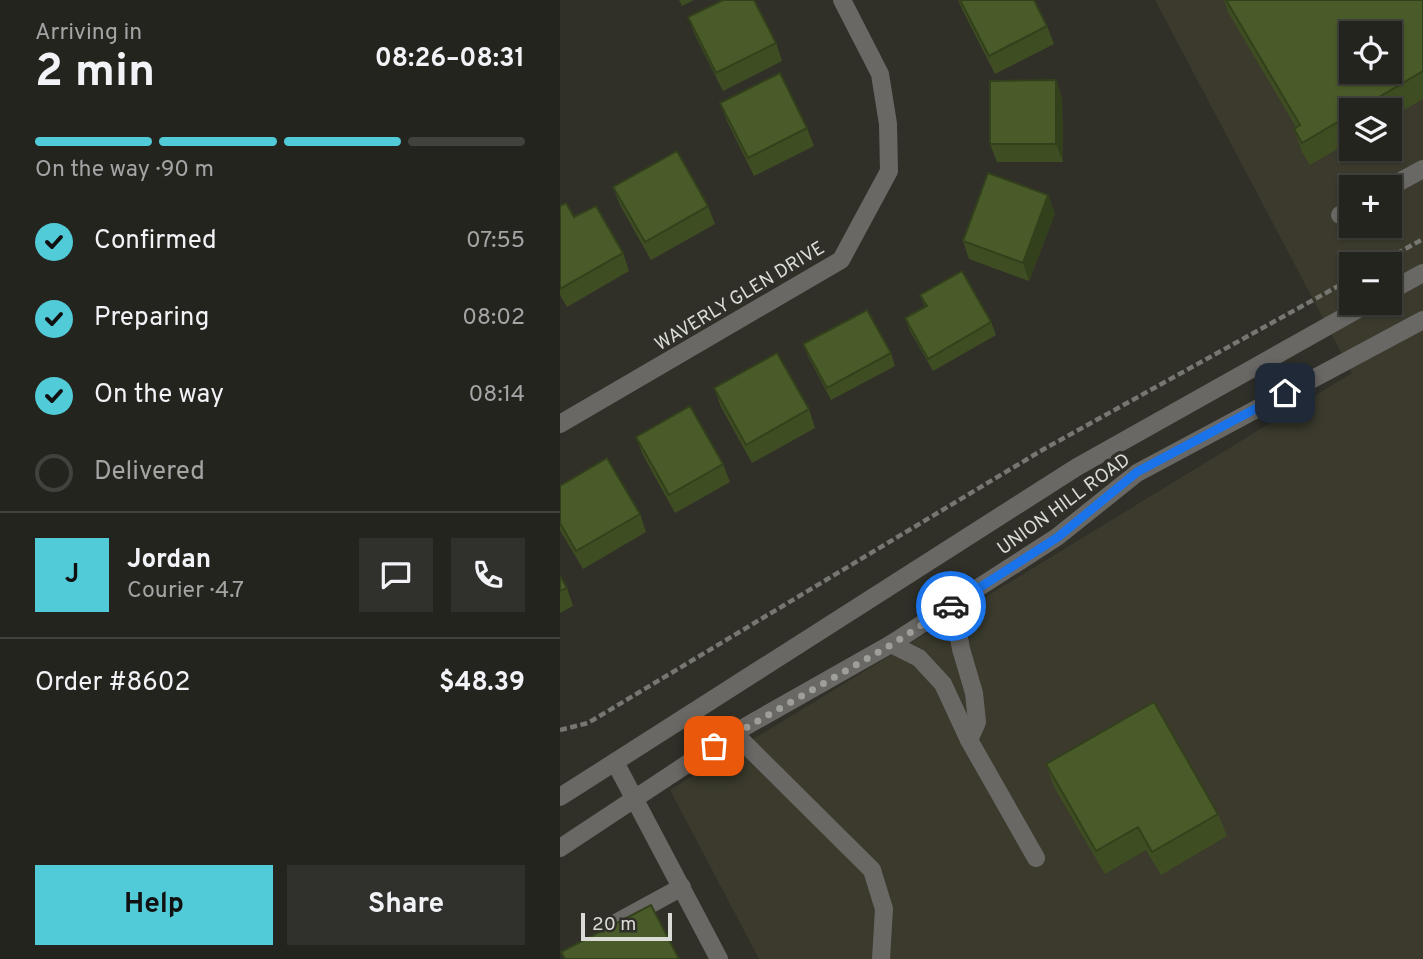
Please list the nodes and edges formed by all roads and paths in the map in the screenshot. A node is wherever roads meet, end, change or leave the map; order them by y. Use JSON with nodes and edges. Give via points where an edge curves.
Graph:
{"nodes":[{"id":1,"x":842,"y":0,"type":"edge"},
{"id":2,"x":1423,"y":169,"type":"edge"},
{"id":3,"x":1402,"y":180,"type":"edge"},
{"id":4,"x":1423,"y":239,"type":"edge"},
{"id":5,"x":1400,"y":252,"type":"edge"},
{"id":6,"x":1423,"y":273,"type":"edge"},
{"id":7,"x":1402,"y":284,"type":"edge"},
{"id":8,"x":1339,"y":286,"type":"edge"},
{"id":9,"x":1348,"y":315,"type":"edge"},
{"id":10,"x":1423,"y":320,"type":"edge"},
{"id":11,"x":560,"y":424,"type":"edge"},
{"id":12,"x":953,"y":605,"type":"junction"},
{"id":13,"x":891,"y":645,"type":"junction"},
{"id":14,"x":560,"y":730,"type":"edge"},
{"id":15,"x":734,"y":733,"type":"junction"},
{"id":16,"x":969,"y":740,"type":"junction"},
{"id":17,"x":615,"y":762,"type":"junction"},
{"id":18,"x":560,"y":797,"type":"edge"},
{"id":19,"x":635,"y":798,"type":"junction"},
{"id":20,"x":560,"y":848,"type":"edge"},
{"id":21,"x":1036,"y":858,"type":"dead end"},
{"id":22,"x":681,"y":887,"type":"junction"},
{"id":23,"x":584,"y":941,"type":"edge"},
{"id":24,"x":719,"y":959,"type":"edge"},
{"id":25,"x":881,"y":959,"type":"edge"}],
"edges":[{"from":1,"to":11,"type":"street","name":"WAVERLY GLEN DRIVE","via":[[880,74],[889,171],[841,260]]},
{"from":2,"to":3,"type":"street"},
{"from":4,"to":5,"type":"path"},
{"from":6,"to":7,"type":"street"},
{"from":8,"to":14,"type":"path","via":[[1044,449],[588,723]]},
{"from":9,"to":17,"type":"street","name":"UNION HILL ROAD","via":[[1077,467]]},
{"from":10,"to":12,"type":"street","name":"UNION HILL ROAD","via":[[1137,472],[1058,537]]},
{"from":12,"to":13,"type":"street","name":"UNION HILL ROAD"},
{"from":12,"to":16,"type":"street","via":[[974,693],[977,722]]},
{"from":13,"to":15,"type":"street","name":"UNION HILL ROAD"},
{"from":13,"to":16,"type":"street","via":[[919,658],[943,684]]},
{"from":15,"to":19,"type":"street","name":"UNION HILL ROAD"},
{"from":15,"to":25,"type":"street","via":[[872,870],[884,909]]},
{"from":16,"to":21,"type":"street"},
{"from":17,"to":18,"type":"street","name":"UNION HILL ROAD"},
{"from":17,"to":19,"type":"street"},
{"from":19,"to":20,"type":"street","name":"UNION HILL ROAD"},
{"from":19,"to":22,"type":"street"},
{"from":22,"to":23,"type":"street"},
{"from":22,"to":24,"type":"street"}]}
